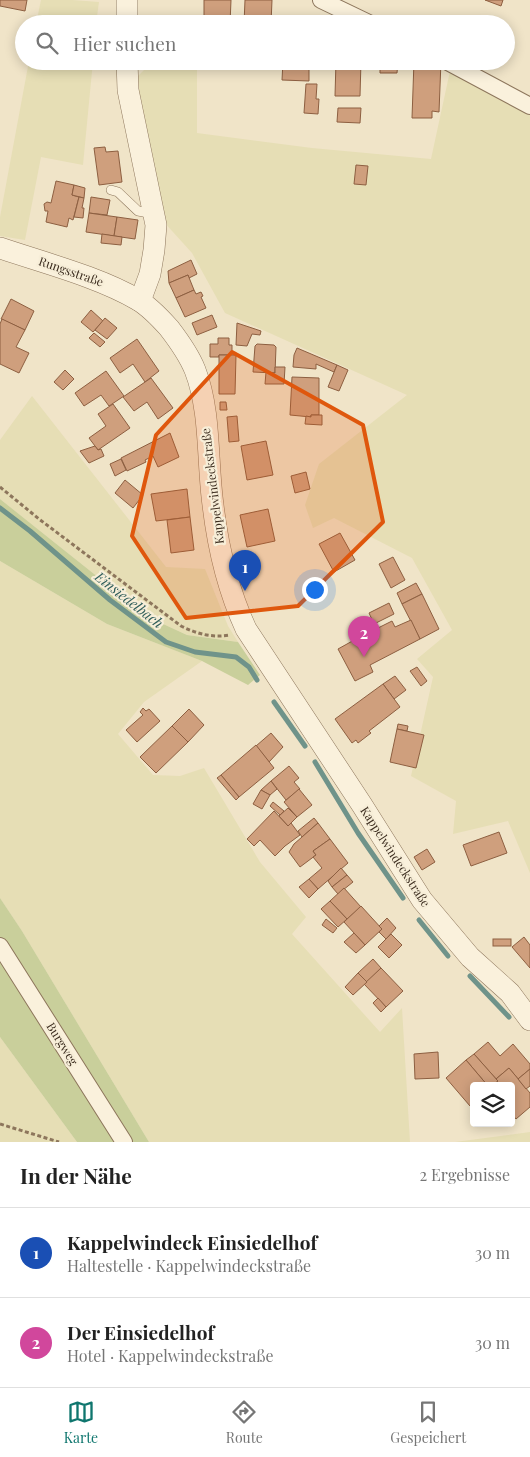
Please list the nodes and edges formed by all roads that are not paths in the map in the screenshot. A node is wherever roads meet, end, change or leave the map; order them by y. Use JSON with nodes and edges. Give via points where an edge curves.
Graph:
{"nodes":[{"id":1,"x":127,"y":0,"type":"edge"},
{"id":2,"x":321,"y":0,"type":"edge"},
{"id":3,"x":127,"y":15,"type":"edge"},
{"id":4,"x":352,"y":15,"type":"edge"},
{"id":5,"x":127,"y":70,"type":"edge"},
{"id":6,"x":463,"y":70,"type":"edge"},
{"id":7,"x":530,"y":106,"type":"edge"},
{"id":8,"x":111,"y":190,"type":"dead end"},
{"id":9,"x":154,"y":214,"type":"junction"},
{"id":10,"x":0,"y":248,"type":"edge"},
{"id":11,"x":140,"y":301,"type":"junction"},
{"id":12,"x":0,"y":946,"type":"edge"},
{"id":13,"x":530,"y":1020,"type":"edge"},
{"id":14,"x":124,"y":1142,"type":"edge"}],
"edges":[{"from":1,"to":3,"type":"street"},
{"from":2,"to":4,"type":"street"},
{"from":5,"to":9,"type":"street","via":[[128,90]]},
{"from":6,"to":7,"type":"street"},
{"from":8,"to":9,"type":"lane","via":[[118,192],[138,211]]},
{"from":9,"to":11,"type":"street","via":[[154,250]]},
{"from":10,"to":11,"type":"street","name":"Rungsstraße","via":[[107,285]]},
{"from":11,"to":13,"type":"street","name":"Kappelwindeckstraße","via":[[180,342],[195,369],[204,409],[212,505],[222,560],[233,600],[246,629],[422,900],[470,957],[510,993]]},
{"from":12,"to":14,"type":"street","name":"Burgweg"}]}
